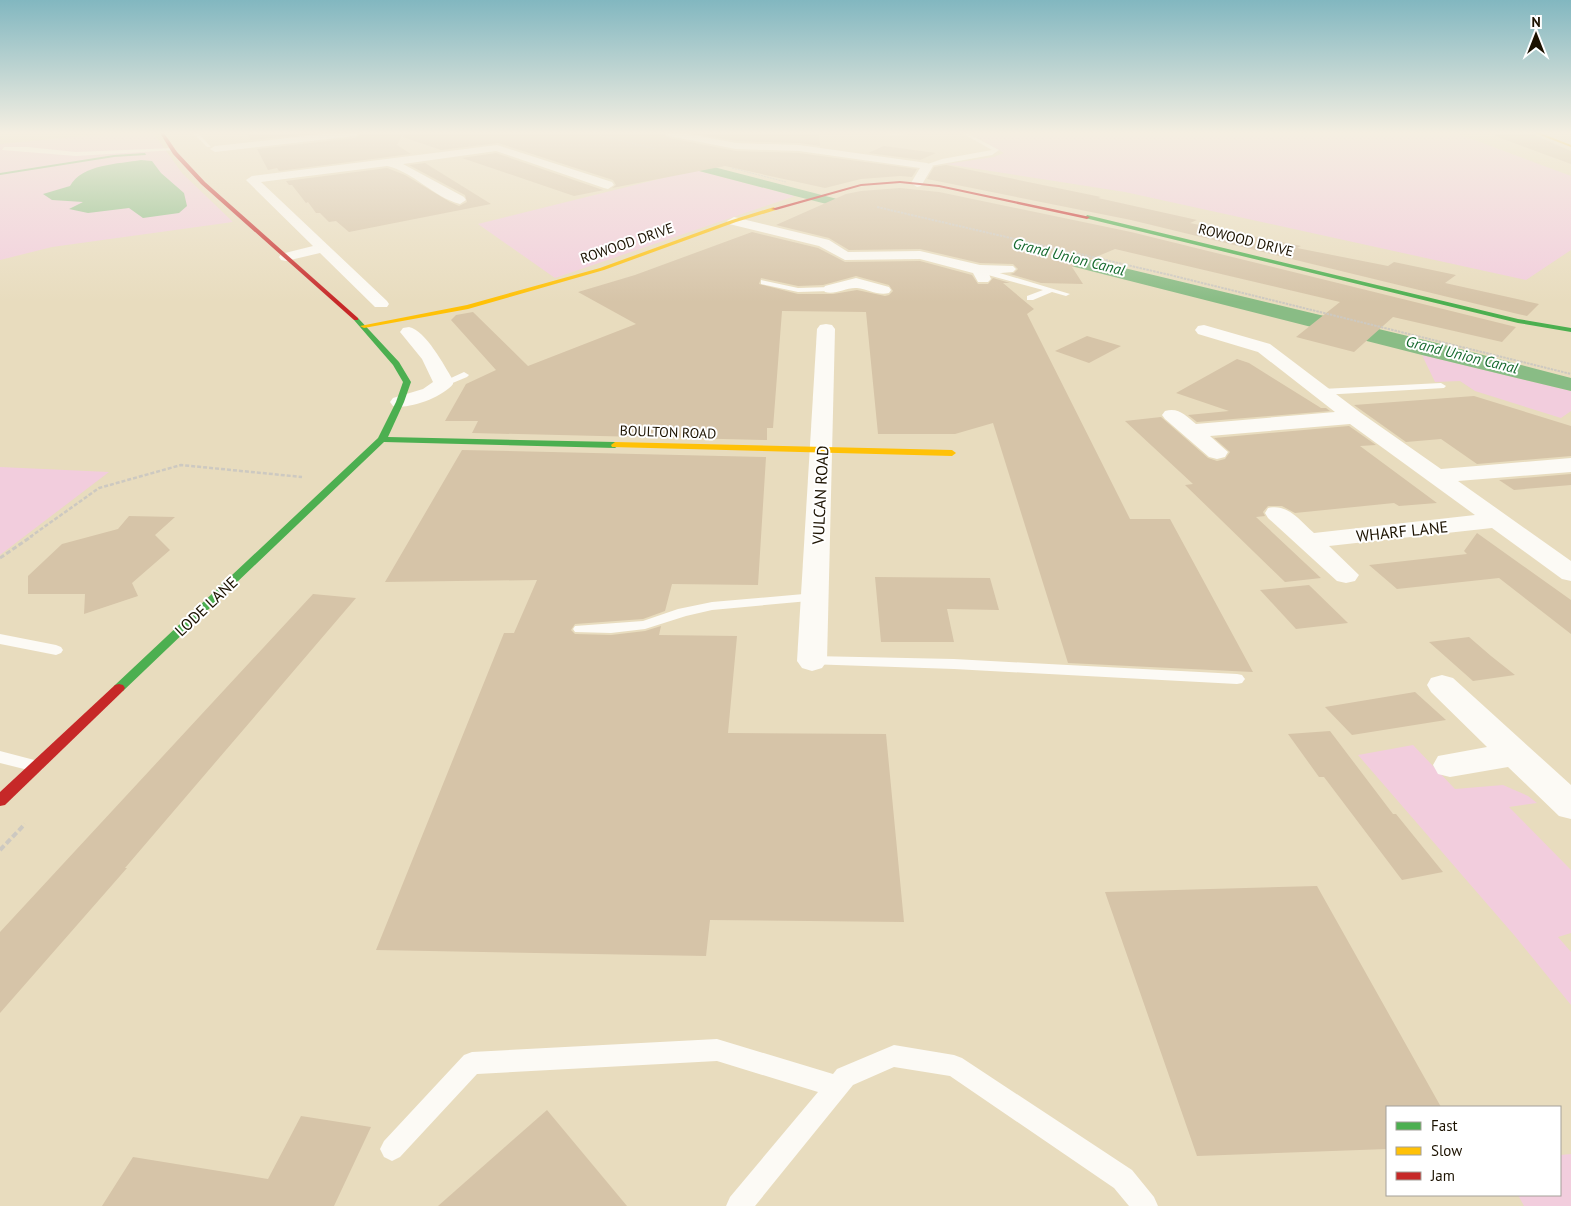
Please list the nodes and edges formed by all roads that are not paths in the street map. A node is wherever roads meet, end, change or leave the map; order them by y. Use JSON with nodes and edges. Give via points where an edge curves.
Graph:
{"nodes":[{"id":1,"x":210,"y":189,"type":"edge"},
{"id":2,"x":262,"y":189,"type":"edge"},
{"id":3,"x":440,"y":189,"type":"edge"},
{"id":4,"x":844,"y":189,"type":"edge"},
{"id":5,"x":955,"y":189,"type":"edge"},
{"id":6,"x":477,"y":198,"type":"dead end"},
{"id":7,"x":460,"y":200,"type":"junction"},
{"id":8,"x":446,"y":202,"type":"dead end"},
{"id":9,"x":734,"y":221,"type":"junction"},
{"id":10,"x":322,"y":248,"type":"junction"},
{"id":11,"x":845,"y":256,"type":"junction"},
{"id":12,"x":286,"y":257,"type":"junction"},
{"id":13,"x":1008,"y":269,"type":"dead end"},
{"id":14,"x":982,"y":274,"type":"junction"},
{"id":15,"x":764,"y":282,"type":"dead end"},
{"id":16,"x":856,"y":283,"type":"junction"},
{"id":17,"x":831,"y":288,"type":"joint"},
{"id":18,"x":883,"y":290,"type":"dead end"},
{"id":19,"x":1051,"y":290,"type":"junction"},
{"id":20,"x":1066,"y":294,"type":"dead end"},
{"id":21,"x":1030,"y":298,"type":"dead end"},
{"id":22,"x":381,"y":304,"type":"dead end"},
{"id":23,"x":364,"y":326,"type":"junction"},
{"id":24,"x":826,"y":329,"type":"dead end"},
{"id":25,"x":1204,"y":330,"type":"dead end"},
{"id":26,"x":1571,"y":330,"type":"edge"},
{"id":27,"x":409,"y":332,"type":"dead end"},
{"id":28,"x":464,"y":375,"type":"dead end"},
{"id":29,"x":443,"y":384,"type":"junction"},
{"id":30,"x":1441,"y":386,"type":"dead end"},
{"id":31,"x":1322,"y":392,"type":"junction"},
{"id":32,"x":400,"y":402,"type":"junction"},
{"id":33,"x":1172,"y":414,"type":"dead end"},
{"id":34,"x":1354,"y":417,"type":"junction"},
{"id":35,"x":1192,"y":431,"type":"junction"},
{"id":36,"x":382,"y":440,"type":"junction"},
{"id":37,"x":822,"y":451,"type":"junction"},
{"id":38,"x":1217,"y":452,"type":"dead end"},
{"id":39,"x":952,"y":453,"type":"dead end"},
{"id":40,"x":1571,"y":465,"type":"edge"},
{"id":41,"x":1438,"y":476,"type":"junction"},
{"id":42,"x":1277,"y":513,"type":"dead end"},
{"id":43,"x":1496,"y":520,"type":"junction"},
{"id":44,"x":1308,"y":541,"type":"junction"},
{"id":45,"x":1571,"y":573,"type":"edge"},
{"id":46,"x":1346,"y":575,"type":"dead end"},
{"id":47,"x":815,"y":597,"type":"junction"},
{"id":48,"x":580,"y":629,"type":"dead end"},
{"id":49,"x":0,"y":639,"type":"edge"},
{"id":50,"x":56,"y":650,"type":"dead end"},
{"id":51,"x":812,"y":661,"type":"joint"},
{"id":52,"x":1237,"y":679,"type":"dead end"},
{"id":53,"x":1442,"y":685,"type":"dead end"},
{"id":54,"x":1515,"y":754,"type":"junction"},
{"id":55,"x":0,"y":758,"type":"edge"},
{"id":56,"x":1450,"y":765,"type":"dead end"},
{"id":57,"x":37,"y":766,"type":"junction"},
{"id":58,"x":0,"y":801,"type":"edge"},
{"id":59,"x":1571,"y":806,"type":"edge"},
{"id":60,"x":838,"y":1087,"type":"junction"},
{"id":61,"x":392,"y":1149,"type":"dead end"},
{"id":62,"x":739,"y":1206,"type":"edge"},
{"id":63,"x":1145,"y":1206,"type":"edge"}],
"edges":[{"from":1,"to":12,"type":"street","name":"LODE LANE"},
{"from":2,"to":10,"type":"street"},
{"from":3,"to":7,"type":"street"},
{"from":4,"to":9,"type":"street","name":"ROWOOD DRIVE"},
{"from":5,"to":26,"type":"street","name":"ROWOOD DRIVE","via":[[1131,226],[1518,321]]},
{"from":6,"to":7,"type":"street"},
{"from":7,"to":8,"type":"street"},
{"from":9,"to":11,"type":"street","via":[[824,243]]},
{"from":9,"to":23,"type":"street","name":"ROWOOD DRIVE","via":[[653,252],[533,289],[468,307]]},
{"from":10,"to":12,"type":"street"},
{"from":10,"to":22,"type":"street"},
{"from":11,"to":14,"type":"street","via":[[920,255]]},
{"from":11,"to":16,"type":"street"},
{"from":12,"to":23,"type":"street","name":"LODE LANE"},
{"from":13,"to":14,"type":"street"},
{"from":14,"to":19,"type":"lane"},
{"from":15,"to":17,"type":"lane","via":[[798,290]]},
{"from":16,"to":17,"type":"street"},
{"from":16,"to":18,"type":"street"},
{"from":19,"to":20,"type":"lane"},
{"from":19,"to":21,"type":"lane"},
{"from":23,"to":32,"type":"street","name":"LODE LANE","via":[[407,382]]},
{"from":24,"to":37,"type":"street","name":"VULCAN ROAD"},
{"from":25,"to":31,"type":"street","via":[[1264,348]]},
{"from":27,"to":29,"type":"street","via":[[430,358]]},
{"from":28,"to":29,"type":"lane"},
{"from":29,"to":32,"type":"street","via":[[430,393]]},
{"from":30,"to":31,"type":"lane"},
{"from":31,"to":34,"type":"street"},
{"from":32,"to":36,"type":"street","name":"LODE LANE"},
{"from":33,"to":35,"type":"street"},
{"from":34,"to":35,"type":"street"},
{"from":34,"to":41,"type":"street"},
{"from":35,"to":38,"type":"street"},
{"from":36,"to":37,"type":"street","name":"BOULTON ROAD"},
{"from":36,"to":57,"type":"street","name":"LODE LANE"},
{"from":37,"to":39,"type":"street","name":"BOULTON ROAD"},
{"from":37,"to":47,"type":"street","name":"VULCAN ROAD"},
{"from":40,"to":41,"type":"street"},
{"from":41,"to":43,"type":"street"},
{"from":42,"to":44,"type":"street"},
{"from":43,"to":44,"type":"street","name":"WHARF LANE"},
{"from":43,"to":45,"type":"street"},
{"from":44,"to":46,"type":"street"},
{"from":47,"to":48,"type":"lane","via":[[712,606],[683,612],[645,626]]},
{"from":47,"to":51,"type":"street","name":"VULCAN ROAD"},
{"from":49,"to":50,"type":"lane"},
{"from":51,"to":52,"type":"lane","via":[[954,664]]},
{"from":53,"to":54,"type":"street"},
{"from":54,"to":56,"type":"street"},
{"from":54,"to":59,"type":"street"},
{"from":55,"to":57,"type":"lane"},
{"from":57,"to":58,"type":"street","name":"LODE LANE"},
{"from":60,"to":61,"type":"lane","via":[[717,1050],[472,1063]]},
{"from":60,"to":62,"type":"lane"},
{"from":60,"to":63,"type":"lane","via":[[846,1077],[894,1056],[954,1066],[1123,1179]]}]}
